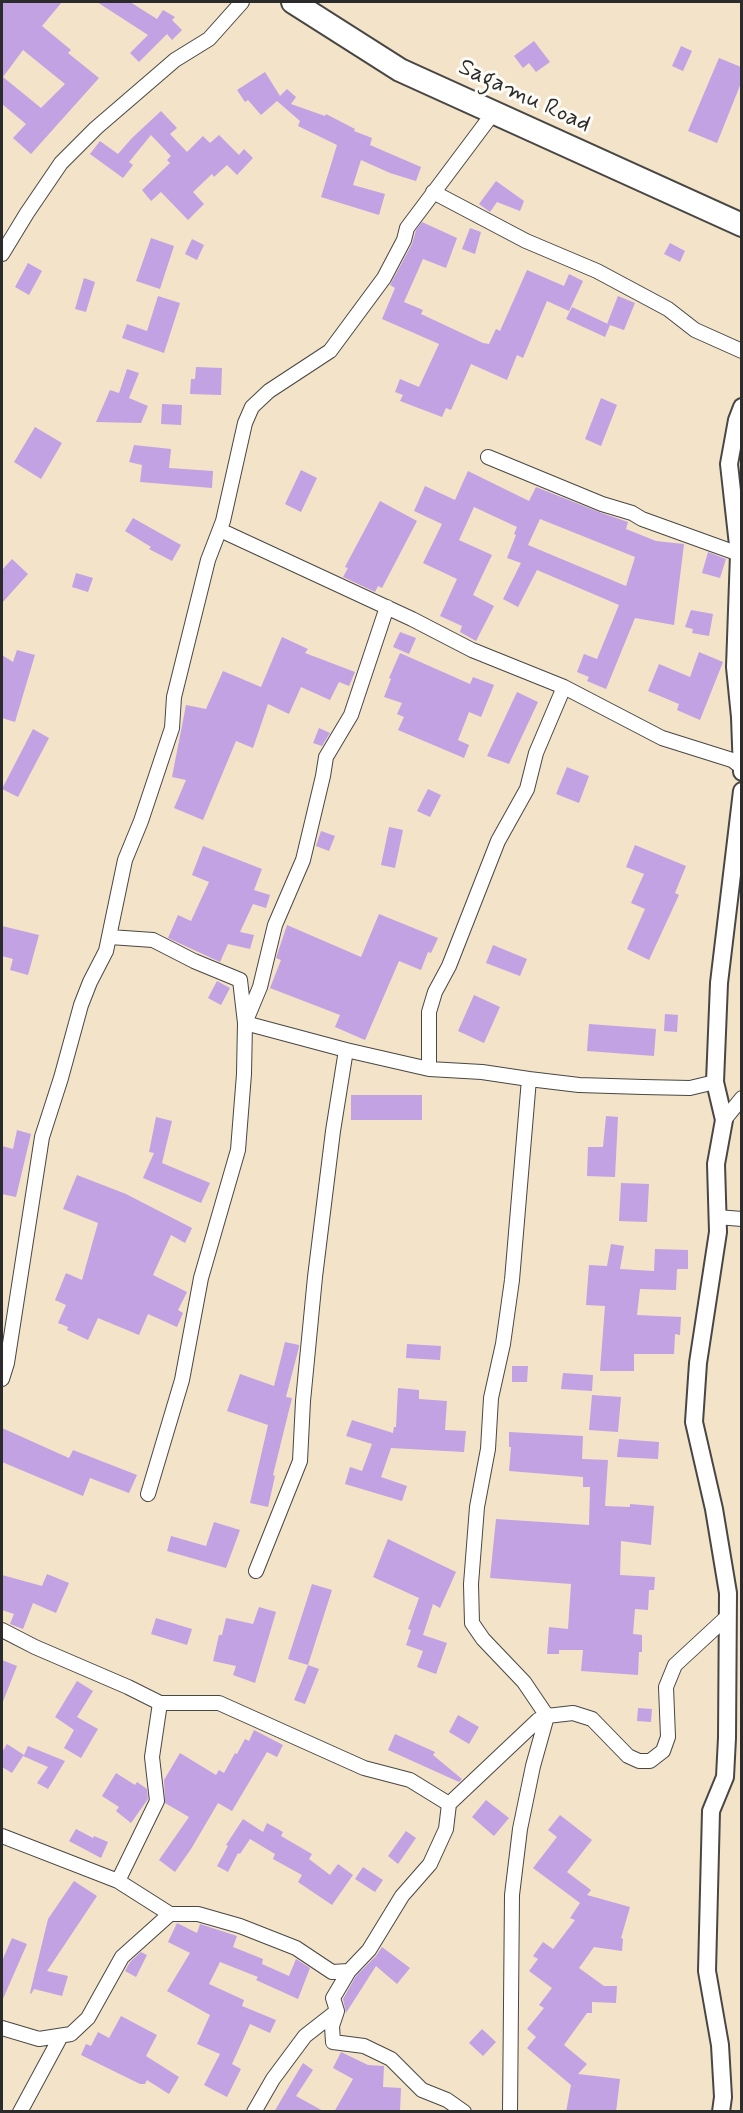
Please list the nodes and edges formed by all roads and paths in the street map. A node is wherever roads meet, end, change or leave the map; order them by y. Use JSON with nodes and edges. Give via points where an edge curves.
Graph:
{"nodes":[{"id":1,"x":242,"y":2,"type":"edge"},
{"id":2,"x":293,"y":2,"type":"edge"},
{"id":3,"x":494,"y":112,"type":"junction"},
{"id":4,"x":433,"y":192,"type":"junction"},
{"id":5,"x":741,"y":225,"type":"edge"},
{"id":6,"x":2,"y":254,"type":"edge"},
{"id":7,"x":741,"y":351,"type":"edge"},
{"id":8,"x":741,"y":408,"type":"edge"},
{"id":9,"x":488,"y":457,"type":"dead end"},
{"id":10,"x":220,"y":530,"type":"junction"},
{"id":11,"x":739,"y":554,"type":"junction"},
{"id":12,"x":387,"y":607,"type":"junction"},
{"id":13,"x":564,"y":687,"type":"junction"},
{"id":14,"x":741,"y":769,"type":"edge"},
{"id":15,"x":741,"y":791,"type":"edge"},
{"id":16,"x":110,"y":937,"type":"junction"},
{"id":17,"x":245,"y":1023,"type":"junction"},
{"id":18,"x":346,"y":1050,"type":"junction"},
{"id":19,"x":429,"y":1069,"type":"junction"},
{"id":20,"x":529,"y":1079,"type":"junction"},
{"id":21,"x":715,"y":1082,"type":"junction"},
{"id":22,"x":741,"y":1098,"type":"edge"},
{"id":23,"x":724,"y":1120,"type":"junction"},
{"id":24,"x":717,"y":1217,"type":"junction"},
{"id":25,"x":741,"y":1219,"type":"edge"},
{"id":26,"x":2,"y":1379,"type":"edge"},
{"id":27,"x":148,"y":1494,"type":"dead end"},
{"id":28,"x":256,"y":1571,"type":"dead end"},
{"id":29,"x":728,"y":1616,"type":"junction"},
{"id":30,"x":2,"y":1630,"type":"edge"},
{"id":31,"x":160,"y":1703,"type":"junction"},
{"id":32,"x":547,"y":1716,"type":"junction"},
{"id":33,"x":449,"y":1804,"type":"junction"},
{"id":34,"x":2,"y":1836,"type":"edge"},
{"id":35,"x":118,"y":1881,"type":"junction"},
{"id":36,"x":170,"y":1914,"type":"junction"},
{"id":37,"x":350,"y":1971,"type":"junction"},
{"id":38,"x":337,"y":2011,"type":"junction"},
{"id":39,"x":2,"y":2028,"type":"edge"},
{"id":40,"x":61,"y":2036,"type":"junction"},
{"id":41,"x":20,"y":2112,"type":"edge"},
{"id":42,"x":255,"y":2112,"type":"edge"},
{"id":43,"x":464,"y":2112,"type":"edge"},
{"id":44,"x":510,"y":2112,"type":"edge"},
{"id":45,"x":721,"y":2112,"type":"edge"}],
"edges":[{"from":1,"to":6,"type":"street","via":[[209,39],[175,60],[61,163]]},
{"from":2,"to":3,"type":"highway","name":"Sagamu Road","via":[[400,70]]},
{"from":3,"to":4,"type":"street"},
{"from":3,"to":5,"type":"highway","name":"Sagamu Road"},
{"from":4,"to":7,"type":"street","via":[[526,241],[597,271],[668,309],[695,330]]},
{"from":4,"to":10,"type":"street","via":[[407,228],[384,278],[330,351],[269,391],[252,407]]},
{"from":8,"to":11,"type":"street","via":[[729,464]]},
{"from":9,"to":11,"type":"street"},
{"from":10,"to":12,"type":"street"},
{"from":10,"to":16,"type":"street","via":[[208,560],[174,697],[172,728],[125,860]]},
{"from":11,"to":14,"type":"street","via":[[735,667]]},
{"from":12,"to":13,"type":"street","via":[[472,650]]},
{"from":12,"to":17,"type":"street","via":[[351,715],[326,757],[303,860],[275,925],[260,987]]},
{"from":13,"to":14,"type":"street","via":[[662,738],[732,760]]},
{"from":13,"to":19,"type":"street","via":[[536,753],[527,789],[498,841],[435,992],[429,1012]]},
{"from":15,"to":21,"type":"street","via":[[719,983]]},
{"from":16,"to":17,"type":"street","via":[[153,940],[240,980]]},
{"from":16,"to":26,"type":"street","via":[[81,1005],[42,1137]]},
{"from":17,"to":18,"type":"street"},
{"from":17,"to":27,"type":"street","via":[[238,1150],[201,1278],[182,1380]]},
{"from":18,"to":19,"type":"street"},
{"from":18,"to":28,"type":"street","via":[[315,1277],[300,1461]]},
{"from":19,"to":20,"type":"street"},
{"from":20,"to":21,"type":"street","via":[[579,1085],[690,1088]]},
{"from":20,"to":32,"type":"street","via":[[512,1280],[477,1507],[471,1604],[472,1623],[524,1682]]},
{"from":21,"to":23,"type":"street"},
{"from":22,"to":23,"type":"street"},
{"from":23,"to":24,"type":"street","via":[[716,1164]]},
{"from":24,"to":25,"type":"street"},
{"from":24,"to":29,"type":"street","via":[[694,1422],[714,1509]]},
{"from":29,"to":32,"type":"street","via":[[675,1665],[666,1687],[668,1737],[663,1750],[650,1761],[628,1756],[592,1719],[573,1713]]},
{"from":29,"to":45,"type":"street","via":[[727,1748],[725,1777],[711,1811],[706,1971],[720,2045]]},
{"from":30,"to":31,"type":"street"},
{"from":31,"to":33,"type":"street","via":[[219,1703],[364,1768],[410,1780]]},
{"from":31,"to":35,"type":"street","via":[[152,1757],[158,1801]]},
{"from":32,"to":33,"type":"street","via":[[538,1720]]},
{"from":32,"to":44,"type":"street","via":[[520,1829],[512,1895]]},
{"from":33,"to":37,"type":"street","via":[[446,1829],[430,1864],[402,1896],[369,1950]]},
{"from":34,"to":35,"type":"street"},
{"from":35,"to":36,"type":"street"},
{"from":36,"to":37,"type":"street","via":[[198,1914],[240,1926],[296,1948],[332,1972]]},
{"from":36,"to":40,"type":"street","via":[[122,1957],[88,2018],[71,2034]]},
{"from":37,"to":38,"type":"street","via":[[333,1998]]},
{"from":38,"to":42,"type":"street","via":[[305,2036],[273,2079]]},
{"from":38,"to":43,"type":"street","via":[[332,2026],[333,2042],[364,2046],[391,2059],[422,2090]]},
{"from":39,"to":40,"type":"street","via":[[39,2039]]},
{"from":40,"to":41,"type":"street"}]}
